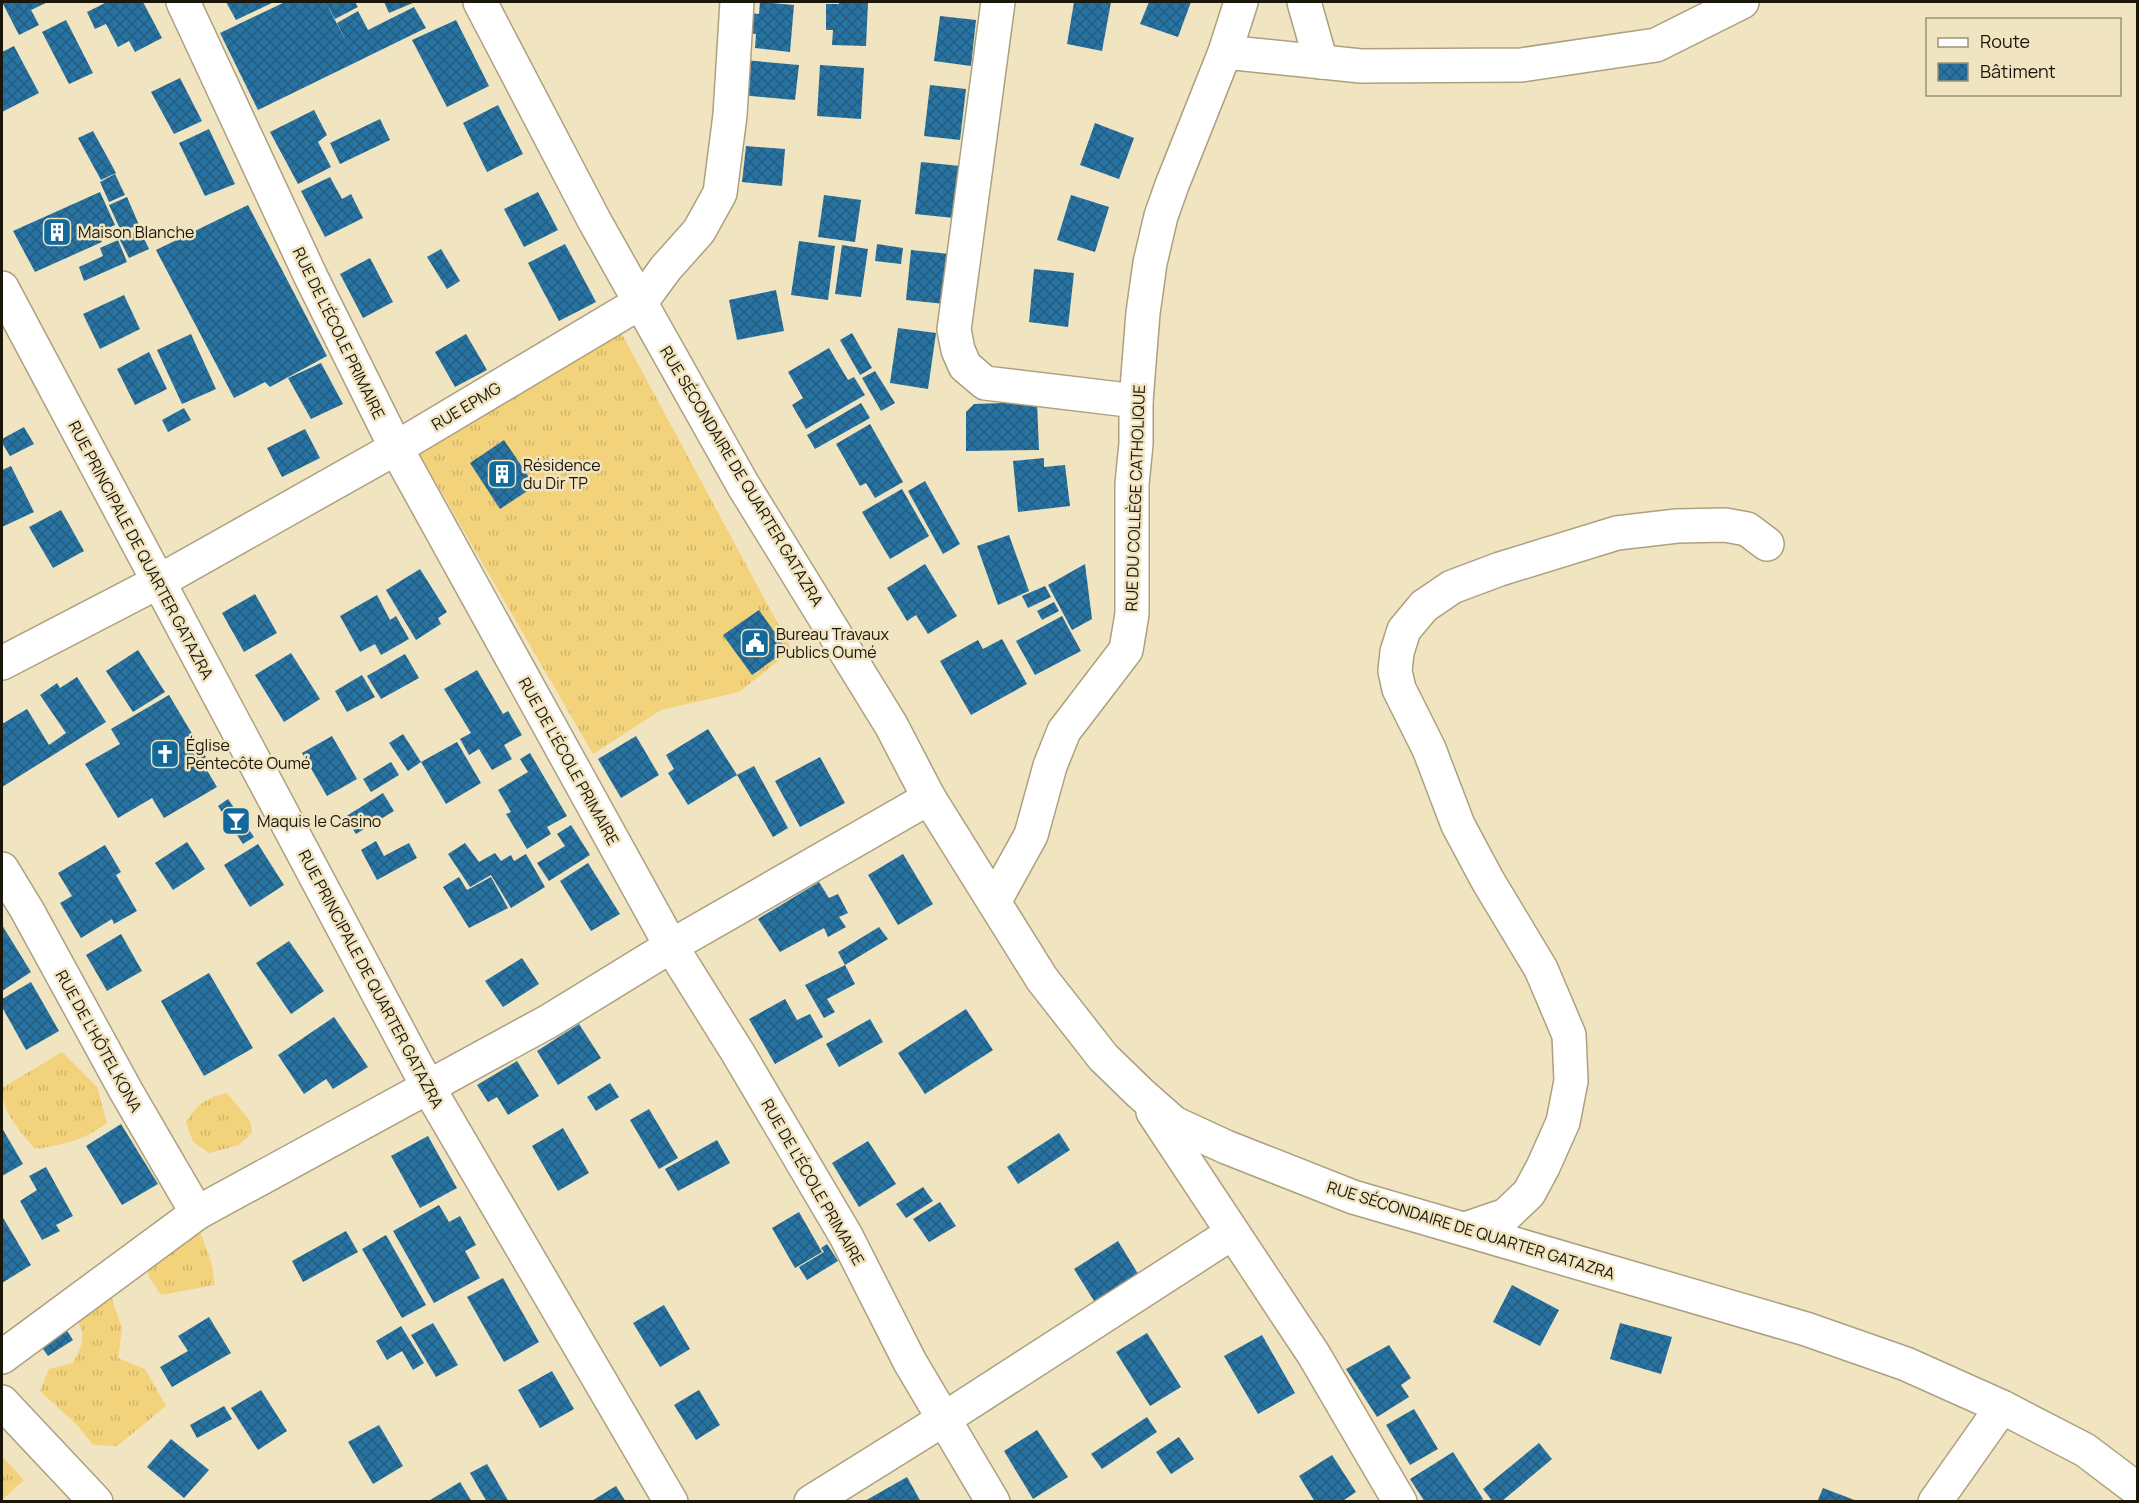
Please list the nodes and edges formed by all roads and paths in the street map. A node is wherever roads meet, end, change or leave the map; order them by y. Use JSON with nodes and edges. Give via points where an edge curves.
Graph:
{"nodes":[{"id":1,"x":183,"y":2,"type":"edge"},
{"id":2,"x":480,"y":2,"type":"edge"},
{"id":3,"x":737,"y":2,"type":"edge"},
{"id":4,"x":998,"y":2,"type":"edge"},
{"id":5,"x":1241,"y":2,"type":"edge"},
{"id":6,"x":1305,"y":2,"type":"edge"},
{"id":7,"x":1742,"y":2,"type":"edge"},
{"id":8,"x":1225,"y":52,"type":"junction"},
{"id":9,"x":1321,"y":62,"type":"junction"},
{"id":10,"x":2,"y":288,"type":"edge"},
{"id":11,"x":641,"y":302,"type":"junction"},
{"id":12,"x":1136,"y":401,"type":"junction"},
{"id":13,"x":396,"y":448,"type":"junction"},
{"id":14,"x":1767,"y":544,"type":"dead end"},
{"id":15,"x":158,"y":582,"type":"junction"},
{"id":16,"x":2,"y":663,"type":"edge"},
{"id":17,"x":929,"y":798,"type":"junction"},
{"id":18,"x":2,"y":869,"type":"edge"},
{"id":19,"x":994,"y":902,"type":"junction"},
{"id":20,"x":671,"y":946,"type":"junction"},
{"id":21,"x":428,"y":1087,"type":"junction"},
{"id":22,"x":1140,"y":1093,"type":"junction"},
{"id":23,"x":197,"y":1213,"type":"junction"},
{"id":24,"x":1465,"y":1229,"type":"junction"},
{"id":25,"x":1232,"y":1233,"type":"junction"},
{"id":26,"x":2,"y":1357,"type":"edge"},
{"id":27,"x":2,"y":1401,"type":"edge"},
{"id":28,"x":2002,"y":1407,"type":"junction"},
{"id":29,"x":944,"y":1419,"type":"junction"},
{"id":30,"x":2138,"y":1490,"type":"edge"},
{"id":31,"x":96,"y":1502,"type":"edge"},
{"id":32,"x":671,"y":1502,"type":"edge"},
{"id":33,"x":810,"y":1502,"type":"edge"},
{"id":34,"x":993,"y":1502,"type":"edge"},
{"id":35,"x":1400,"y":1502,"type":"edge"},
{"id":36,"x":1935,"y":1502,"type":"edge"}],
"edges":[{"from":1,"to":13,"type":"street","name":"RUE DE L'ÉCOLE PRIMAIRE","via":[[311,277]]},
{"from":2,"to":11,"type":"street","name":"RUE SÉCONDAIRE DE QUARTER GATAZRA"},
{"from":3,"to":11,"type":"street","name":"RUE EPMG","via":[[730,115],[720,192],[699,231]]},
{"from":4,"to":12,"type":"street","via":[[954,330],[958,350],[965,366],[985,383]]},
{"from":5,"to":8,"type":"street","name":"RUE DU COLLÈGE CATHOLIQUE"},
{"from":6,"to":9,"type":"street"},
{"from":7,"to":9,"type":"street","via":[[1656,45],[1521,65],[1361,66]]},
{"from":8,"to":9,"type":"street"},
{"from":8,"to":12,"type":"street","name":"RUE DU COLLÈGE CATHOLIQUE","via":[[1161,216],[1143,313]]},
{"from":10,"to":15,"type":"street","name":"RUE PRINCIPALE DE QUARTER GATAZRA"},
{"from":11,"to":13,"type":"street","name":"RUE EPMG"},
{"from":11,"to":17,"type":"street","name":"RUE SÉCONDAIRE DE QUARTER GATAZRA","via":[[743,485],[891,725]]},
{"from":12,"to":19,"type":"street","name":"RUE DU COLLÈGE CATHOLIQUE","via":[[1132,614],[1126,650],[1064,731],[1031,835]]},
{"from":13,"to":15,"type":"street","name":"RUE EPMG"},
{"from":13,"to":20,"type":"street","name":"RUE DE L'ÉCOLE PRIMAIRE"},
{"from":14,"to":24,"type":"street","via":[[1747,529],[1725,525],[1617,533],[1452,587],[1424,606],[1404,630],[1395,671],[1399,689],[1429,749],[1458,825],[1541,969],[1569,1035],[1571,1081],[1563,1122],[1529,1193],[1506,1215]]},
{"from":15,"to":16,"type":"street","name":"RUE EPMG"},
{"from":15,"to":21,"type":"street","name":"RUE PRINCIPALE DE QUARTER GATAZRA"},
{"from":17,"to":19,"type":"street","name":"RUE SÉCONDAIRE DE QUARTER GATAZRA"},
{"from":17,"to":20,"type":"street"},
{"from":18,"to":23,"type":"street","name":"RUE DE L'HÔTEL KONA"},
{"from":19,"to":22,"type":"street","name":"RUE SÉCONDAIRE DE QUARTER GATAZRA","via":[[1042,979],[1103,1057]]},
{"from":20,"to":21,"type":"street","via":[[549,1021]]},
{"from":20,"to":29,"type":"street","name":"RUE DE L'ÉCOLE PRIMAIRE","via":[[846,1236],[910,1362]]},
{"from":21,"to":23,"type":"street"},
{"from":21,"to":32,"type":"street","name":"RUE PRINCIPALE DE QUARTER GATAZRA"},
{"from":22,"to":24,"type":"street","name":"RUE SÉCONDAIRE DE QUARTER GATAZRA","via":[[1174,1123],[1226,1147],[1353,1197]]},
{"from":22,"to":25,"type":"street"},
{"from":23,"to":26,"type":"street"},
{"from":24,"to":28,"type":"street","name":"RUE SÉCONDAIRE DE QUARTER GATAZRA","via":[[1806,1329],[1906,1364]]},
{"from":25,"to":29,"type":"street"},
{"from":25,"to":35,"type":"street","via":[[1314,1355]]},
{"from":27,"to":31,"type":"street"},
{"from":28,"to":30,"type":"street","name":"RUE SÉCONDAIRE DE QUARTER GATAZRA","via":[[2085,1450]]},
{"from":28,"to":36,"type":"street"},
{"from":29,"to":33,"type":"street"},
{"from":29,"to":34,"type":"street","name":"RUE DE L'ÉCOLE PRIMAIRE"}]}
